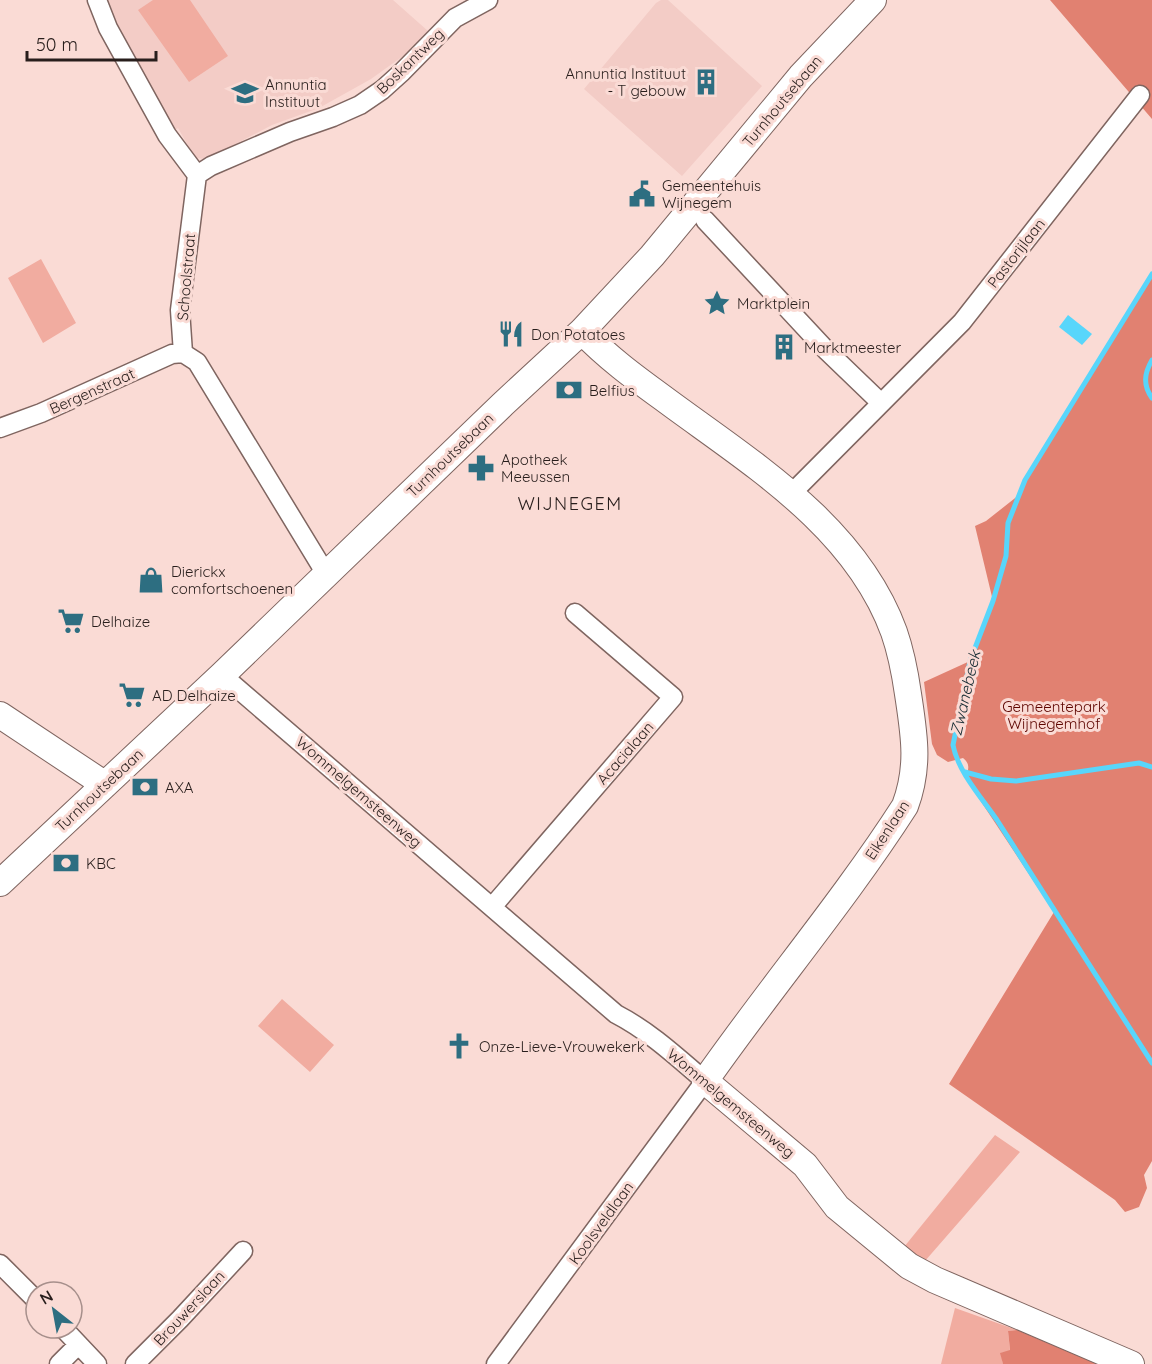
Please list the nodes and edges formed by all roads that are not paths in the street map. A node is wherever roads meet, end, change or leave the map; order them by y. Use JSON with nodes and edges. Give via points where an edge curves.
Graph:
{"nodes":[{"id":1,"x":96,"y":0,"type":"edge"},
{"id":2,"x":488,"y":0,"type":"edge"},
{"id":3,"x":873,"y":0,"type":"edge"},
{"id":4,"x":1140,"y":95,"type":"dead end"},
{"id":5,"x":196,"y":175,"type":"junction"},
{"id":6,"x":705,"y":220,"type":"dead end"},
{"id":7,"x":582,"y":331,"type":"junction"},
{"id":8,"x":183,"y":353,"type":"junction"},
{"id":9,"x":881,"y":403,"type":"junction"},
{"id":10,"x":0,"y":428,"type":"edge"},
{"id":11,"x":791,"y":494,"type":"junction"},
{"id":12,"x":326,"y":574,"type":"junction"},
{"id":13,"x":575,"y":613,"type":"dead end"},
{"id":14,"x":222,"y":675,"type":"junction"},
{"id":15,"x":0,"y":715,"type":"edge"},
{"id":16,"x":104,"y":784,"type":"junction"},
{"id":17,"x":0,"y":883,"type":"edge"},
{"id":18,"x":492,"y":907,"type":"junction"},
{"id":19,"x":705,"y":1081,"type":"junction"},
{"id":20,"x":243,"y":1251,"type":"dead end"},
{"id":21,"x":0,"y":1264,"type":"edge"},
{"id":22,"x":24,"y":1287,"type":"edge"},
{"id":23,"x":74,"y":1340,"type":"edge"},
{"id":24,"x":78,"y":1345,"type":"junction"},
{"id":25,"x":59,"y":1364,"type":"edge"},
{"id":26,"x":97,"y":1364,"type":"edge"},
{"id":27,"x":135,"y":1364,"type":"edge"},
{"id":28,"x":496,"y":1364,"type":"edge"},
{"id":29,"x":1131,"y":1364,"type":"edge"}],
"edges":[{"from":1,"to":5,"type":"street","via":[[167,135]]},
{"from":2,"to":5,"type":"street","name":"Boskantweg","via":[[455,18],[402,72],[360,105]]},
{"from":3,"to":7,"type":"street","name":"Turnhoutsebaan","via":[[801,76],[658,249]]},
{"from":4,"to":9,"type":"street","name":"Pastorijlaan","via":[[962,322]]},
{"from":5,"to":8,"type":"street","name":"Schoolstraat","via":[[180,310]]},
{"from":6,"to":9,"type":"street"},
{"from":7,"to":11,"type":"street","via":[[611,359]]},
{"from":7,"to":12,"type":"street","name":"Turnhoutsebaan"},
{"from":8,"to":10,"type":"street","name":"Bergenstraat","via":[[172,354]]},
{"from":8,"to":12,"type":"street","via":[[197,362]]},
{"from":9,"to":11,"type":"street"},
{"from":11,"to":19,"type":"street","name":"Eikenlaan","via":[[857,564],[893,630],[905,674],[915,767],[905,806],[890,829]]},
{"from":12,"to":14,"type":"street","name":"Turnhoutsebaan"},
{"from":13,"to":18,"type":"street","name":"Acacialaan","via":[[674,697]]},
{"from":14,"to":16,"type":"street","name":"Turnhoutsebaan"},
{"from":14,"to":18,"type":"street","name":"Wommelgemsteenweg"},
{"from":15,"to":16,"type":"street"},
{"from":16,"to":17,"type":"street","name":"Turnhoutsebaan"},
{"from":18,"to":19,"type":"street","name":"Wommelgemsteenweg","via":[[616,1014],[673,1053]]},
{"from":19,"to":28,"type":"street","name":"Koolsveldlaan"},
{"from":19,"to":29,"type":"street","name":"Wommelgemsteenweg","via":[[805,1165],[837,1207],[909,1266]]},
{"from":20,"to":27,"type":"street","name":"Brouwerslaan"},
{"from":21,"to":22,"type":"street"},
{"from":23,"to":24,"type":"street"},
{"from":24,"to":25,"type":"street"},
{"from":24,"to":26,"type":"street"}]}
